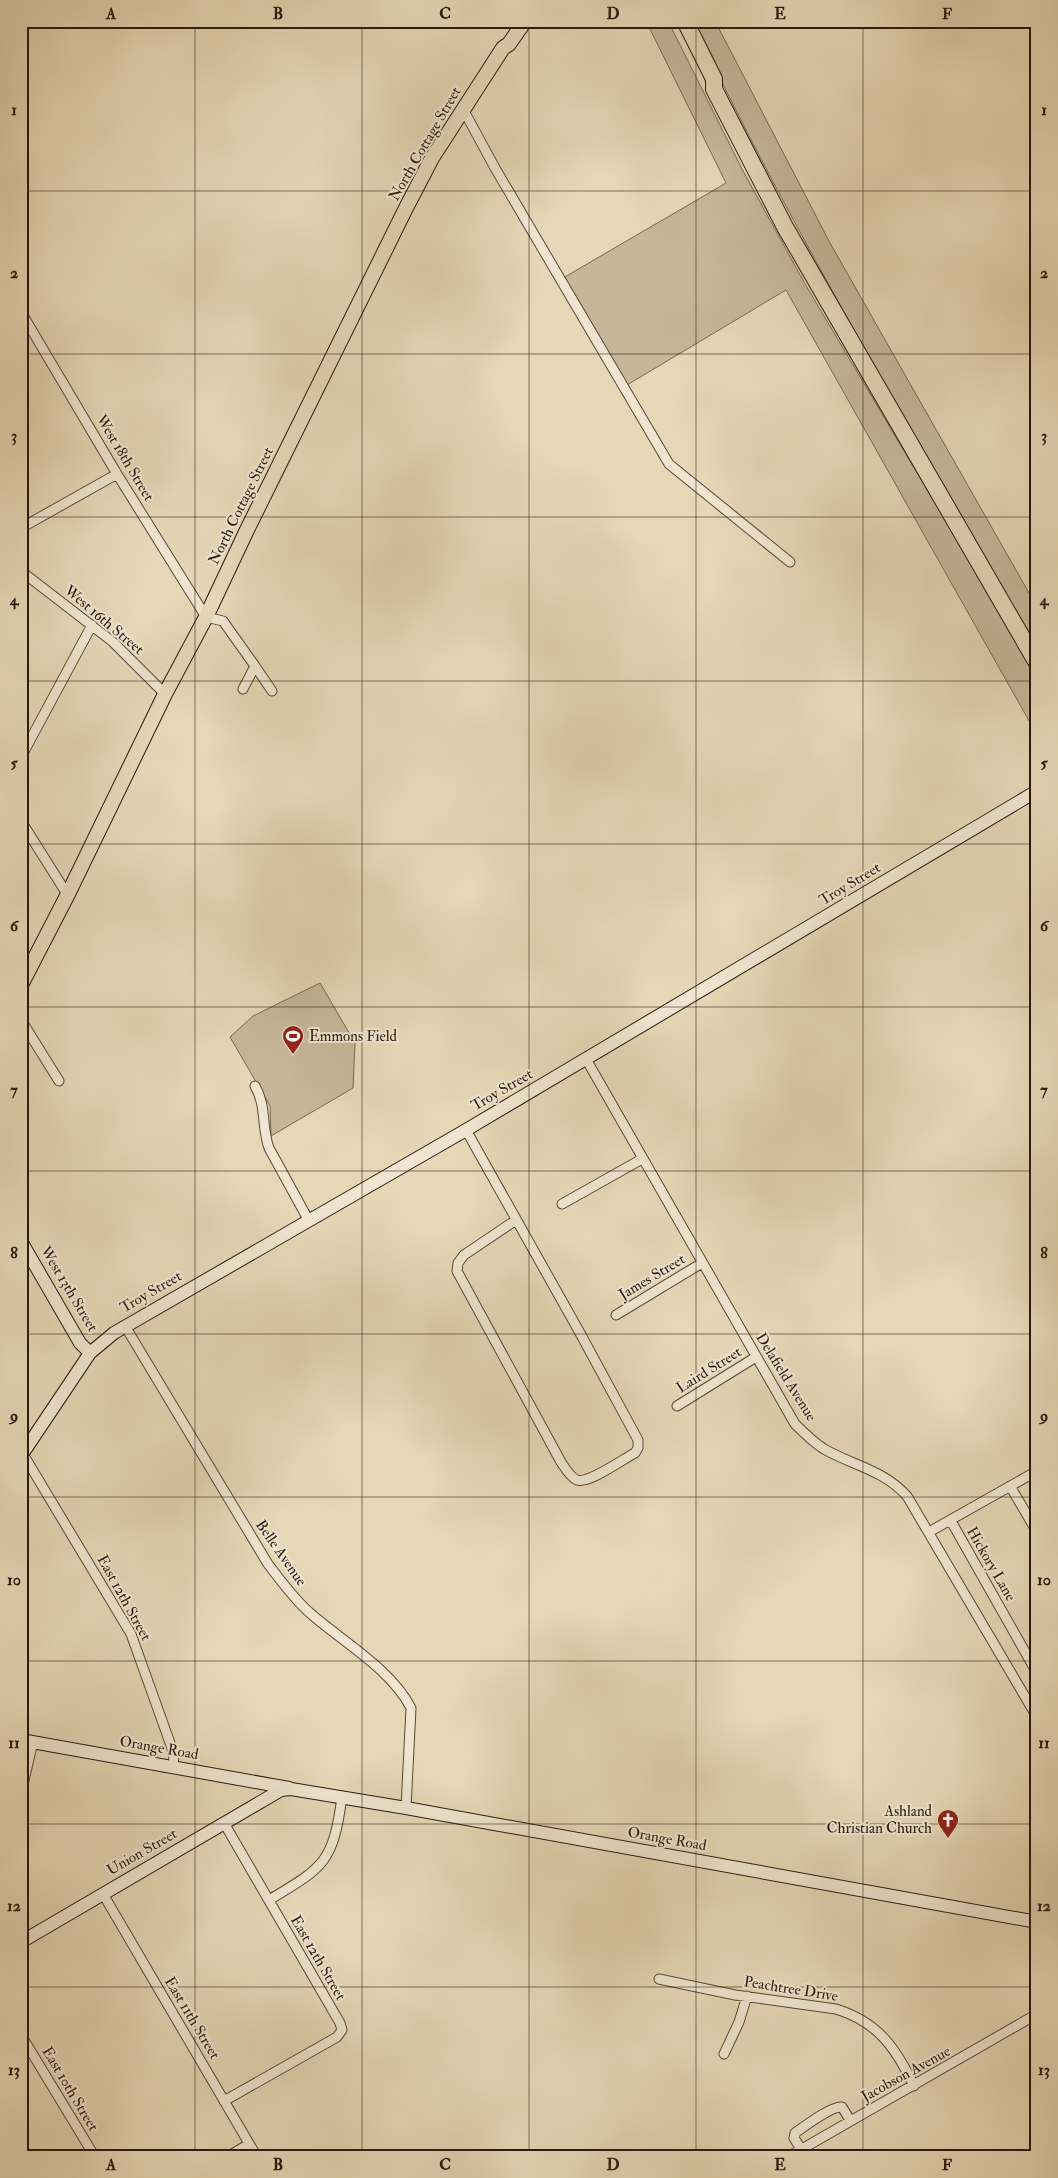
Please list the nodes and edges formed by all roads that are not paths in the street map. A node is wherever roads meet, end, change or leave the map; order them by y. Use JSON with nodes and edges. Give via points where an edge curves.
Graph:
{"nodes":[{"id":1,"x":516,"y":21,"type":"edge"},
{"id":2,"x":525,"y":21,"type":"edge"},
{"id":3,"x":676,"y":21,"type":"edge"},
{"id":4,"x":685,"y":21,"type":"edge"},
{"id":5,"x":503,"y":48,"type":"junction"},
{"id":6,"x":714,"y":89,"type":"junction"},
{"id":7,"x":462,"y":109,"type":"junction"},
{"id":8,"x":21,"y":312,"type":"edge"},
{"id":9,"x":117,"y":474,"type":"junction"},
{"id":10,"x":21,"y":528,"type":"edge"},
{"id":11,"x":790,"y":562,"type":"dead end"},
{"id":12,"x":21,"y":571,"type":"edge"},
{"id":13,"x":206,"y":617,"type":"junction"},
{"id":14,"x":92,"y":625,"type":"junction"},
{"id":15,"x":1037,"y":663,"type":"edge"},
{"id":16,"x":254,"y":666,"type":"junction"},
{"id":17,"x":243,"y":688,"type":"dead end"},
{"id":18,"x":272,"y":691,"type":"dead end"},
{"id":19,"x":165,"y":694,"type":"junction"},
{"id":20,"x":21,"y":757,"type":"edge"},
{"id":21,"x":1037,"y":791,"type":"edge"},
{"id":22,"x":21,"y":821,"type":"edge"},
{"id":23,"x":66,"y":894,"type":"junction"},
{"id":24,"x":21,"y":985,"type":"edge"},
{"id":25,"x":21,"y":1020,"type":"edge"},
{"id":26,"x":586,"y":1059,"type":"junction"},
{"id":27,"x":59,"y":1081,"type":"dead end"},
{"id":28,"x":255,"y":1086,"type":"dead end"},
{"id":29,"x":466,"y":1130,"type":"junction"},
{"id":30,"x":642,"y":1159,"type":"junction"},
{"id":31,"x":562,"y":1204,"type":"dead end"},
{"id":32,"x":516,"y":1220,"type":"junction"},
{"id":33,"x":309,"y":1221,"type":"junction"},
{"id":34,"x":21,"y":1241,"type":"edge"},
{"id":35,"x":702,"y":1263,"type":"junction"},
{"id":36,"x":616,"y":1315,"type":"dead end"},
{"id":37,"x":125,"y":1326,"type":"junction"},
{"id":38,"x":90,"y":1353,"type":"junction"},
{"id":39,"x":756,"y":1358,"type":"junction"},
{"id":40,"x":677,"y":1406,"type":"dead end"},
{"id":41,"x":22,"y":1455,"type":"edge"},
{"id":42,"x":1037,"y":1471,"type":"edge"},
{"id":43,"x":1010,"y":1486,"type":"junction"},
{"id":44,"x":951,"y":1522,"type":"junction"},
{"id":45,"x":929,"y":1532,"type":"junction"},
{"id":46,"x":1037,"y":1532,"type":"edge"},
{"id":47,"x":1037,"y":1673,"type":"edge"},
{"id":48,"x":1037,"y":1717,"type":"edge"},
{"id":49,"x":27,"y":1741,"type":"edge"},
{"id":50,"x":173,"y":1767,"type":"junction"},
{"id":51,"x":286,"y":1789,"type":"junction"},
{"id":52,"x":21,"y":1793,"type":"edge"},
{"id":53,"x":342,"y":1797,"type":"junction"},
{"id":54,"x":406,"y":1808,"type":"junction"},
{"id":55,"x":224,"y":1822,"type":"junction"},
{"id":56,"x":103,"y":1894,"type":"junction"},
{"id":57,"x":269,"y":1900,"type":"junction"},
{"id":58,"x":1037,"y":1922,"type":"edge"},
{"id":59,"x":21,"y":1942,"type":"edge"},
{"id":60,"x":659,"y":1979,"type":"dead end"},
{"id":61,"x":747,"y":1996,"type":"junction"},
{"id":62,"x":1037,"y":2014,"type":"edge"},
{"id":63,"x":21,"y":2035,"type":"edge"},
{"id":64,"x":724,"y":2054,"type":"dead end"},
{"id":65,"x":914,"y":2086,"type":"junction"},
{"id":66,"x":224,"y":2100,"type":"junction"},
{"id":67,"x":850,"y":2120,"type":"junction"},
{"id":68,"x":249,"y":2144,"type":"junction"},
{"id":69,"x":801,"y":2149,"type":"junction"},
{"id":70,"x":95,"y":2157,"type":"edge"},
{"id":71,"x":227,"y":2157,"type":"edge"},
{"id":72,"x":257,"y":2157,"type":"edge"},
{"id":73,"x":788,"y":2157,"type":"edge"}],
"edges":[{"from":1,"to":5,"type":"main road","name":"North Cottage Street","via":[[503,41]]},
{"from":2,"to":5,"type":"main road","name":"North Cottage Street"},
{"from":3,"to":6,"type":"highway","via":[[707,84]]},
{"from":4,"to":6,"type":"highway","via":[[714,79]]},
{"from":5,"to":7,"type":"main road","name":"North Cottage Street"},
{"from":6,"to":15,"type":"highway","via":[[785,227]]},
{"from":7,"to":11,"type":"street","via":[[669,464]]},
{"from":7,"to":13,"type":"main road","name":"North Cottage Street","via":[[406,208]]},
{"from":8,"to":9,"type":"street","name":"West 18th Street"},
{"from":9,"to":10,"type":"street"},
{"from":9,"to":13,"type":"street","name":"West 18th Street"},
{"from":12,"to":14,"type":"street","name":"West 16th Street"},
{"from":13,"to":16,"type":"street","via":[[223,621]]},
{"from":13,"to":19,"type":"main road","name":"North Cottage Street"},
{"from":14,"to":19,"type":"street","name":"West 16th Street"},
{"from":14,"to":20,"type":"street"},
{"from":16,"to":17,"type":"street"},
{"from":16,"to":18,"type":"street"},
{"from":19,"to":23,"type":"main road","name":"North Cottage Street","via":[[70,892]]},
{"from":21,"to":26,"type":"main road","name":"Troy Street"},
{"from":22,"to":23,"type":"street"},
{"from":23,"to":24,"type":"main road","name":"North Cottage Street"},
{"from":25,"to":27,"type":"street"},
{"from":26,"to":29,"type":"main road","name":"Troy Street"},
{"from":26,"to":30,"type":"street","name":"Delafield Avenue"},
{"from":28,"to":33,"type":"street","via":[[263,1102],[269,1148]]},
{"from":29,"to":32,"type":"street"},
{"from":29,"to":33,"type":"main road","name":"Troy Street"},
{"from":30,"to":31,"type":"street"},
{"from":30,"to":35,"type":"street","name":"Delafield Avenue"},
{"from":32,"to":32,"type":"street","via":[[464,1256],[458,1263],[457,1272],[566,1470],[577,1480],[591,1478],[635,1452],[639,1444]]},
{"from":33,"to":37,"type":"main road","name":"Troy Street"},
{"from":34,"to":38,"type":"main road","name":"West 13th Street","via":[[80,1343]]},
{"from":35,"to":36,"type":"street","name":"James Street"},
{"from":35,"to":39,"type":"street","name":"Delafield Avenue"},
{"from":37,"to":38,"type":"main road","name":"Troy Street"},
{"from":37,"to":54,"type":"street","name":"Belle Avenue","via":[[281,1582],[310,1613],[399,1688],[406,1699],[411,1708]]},
{"from":38,"to":41,"type":"main road","name":"Troy Street"},
{"from":39,"to":40,"type":"street","name":"Laird Street"},
{"from":39,"to":45,"type":"street","name":"Delafield Avenue","via":[[795,1424],[824,1449],[868,1467],[897,1485]]},
{"from":41,"to":50,"type":"street","name":"East 12th Street","via":[[131,1634],[174,1754]]},
{"from":42,"to":43,"type":"street"},
{"from":43,"to":44,"type":"street"},
{"from":43,"to":46,"type":"street"},
{"from":44,"to":45,"type":"street"},
{"from":44,"to":47,"type":"street","name":"Hickory Lane"},
{"from":45,"to":48,"type":"street","name":"Delafield Avenue"},
{"from":49,"to":50,"type":"main road","name":"Orange Road"},
{"from":49,"to":52,"type":"street"},
{"from":50,"to":51,"type":"main road","name":"Orange Road"},
{"from":51,"to":53,"type":"main road","name":"Orange Road"},
{"from":51,"to":55,"type":"main road","name":"Union Street"},
{"from":53,"to":54,"type":"main road","name":"Orange Road"},
{"from":53,"to":57,"type":"street","via":[[335,1838],[324,1860],[312,1874]]},
{"from":54,"to":58,"type":"main road","name":"Orange Road"},
{"from":55,"to":56,"type":"main road","name":"Union Street"},
{"from":55,"to":57,"type":"street","name":"East 12th Street"},
{"from":56,"to":59,"type":"main road","name":"Union Street"},
{"from":56,"to":66,"type":"street","name":"East 11th Street"},
{"from":57,"to":66,"type":"street","name":"East 12th Street","via":[[342,2030],[337,2037]]},
{"from":60,"to":61,"type":"street","name":"Peachtree Drive"},
{"from":61,"to":64,"type":"street"},
{"from":61,"to":65,"type":"street","name":"Peachtree Drive","via":[[836,2009],[854,2016],[885,2038]]},
{"from":62,"to":65,"type":"street","name":"Jacobson Avenue"},
{"from":63,"to":70,"type":"street","name":"East 10th Street"},
{"from":65,"to":67,"type":"street","name":"Jacobson Avenue"},
{"from":66,"to":68,"type":"street","name":"East 11th Street"},
{"from":67,"to":69,"type":"street","name":"Jacobson Avenue"},
{"from":67,"to":69,"type":"street","via":[[842,2107],[830,2111],[795,2133],[794,2138]]},
{"from":68,"to":71,"type":"street"},
{"from":68,"to":72,"type":"street","name":"East 11th Street"},
{"from":69,"to":73,"type":"street","name":"Jacobson Avenue"}]}
